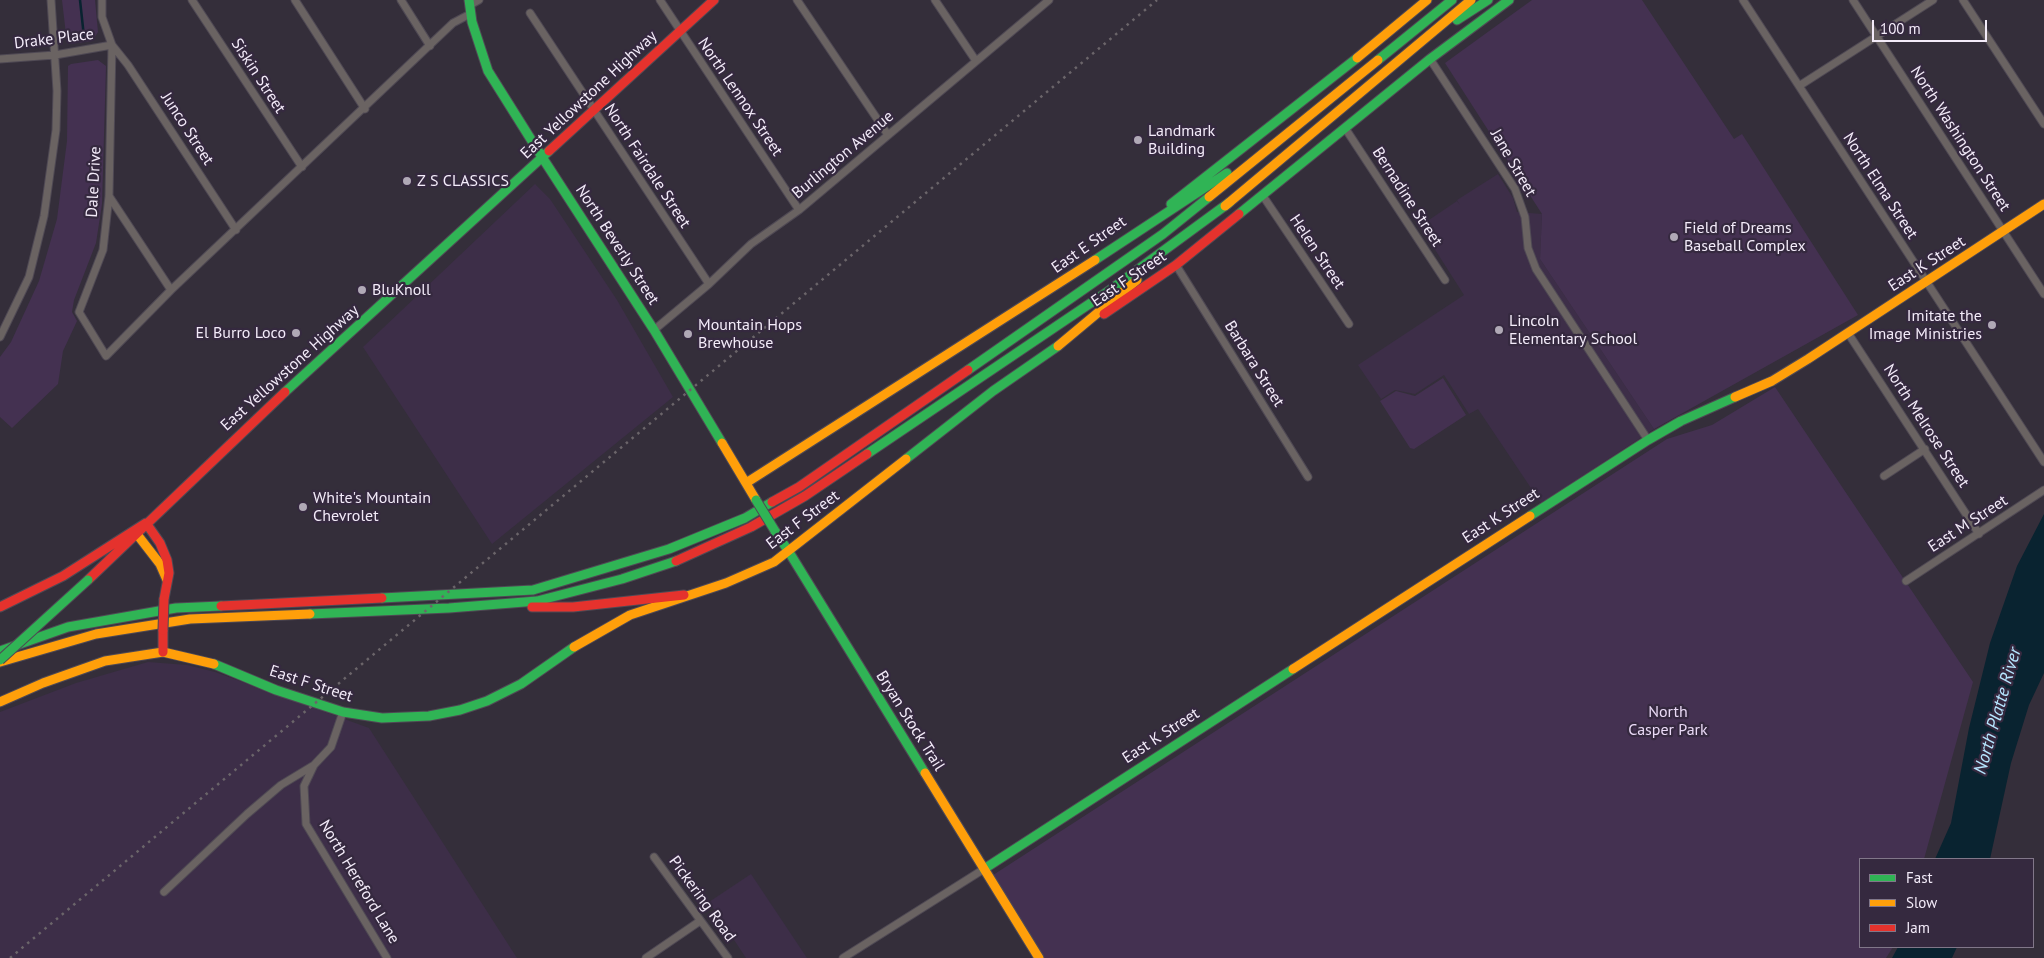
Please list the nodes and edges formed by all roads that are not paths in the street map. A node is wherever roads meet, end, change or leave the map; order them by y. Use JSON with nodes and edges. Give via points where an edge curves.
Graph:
{"nodes":[{"id":1,"x":51,"y":0,"type":"edge"},
{"id":2,"x":102,"y":0,"type":"edge"},
{"id":3,"x":192,"y":0,"type":"edge"},
{"id":4,"x":295,"y":0,"type":"edge"},
{"id":5,"x":401,"y":0,"type":"edge"},
{"id":6,"x":479,"y":0,"type":"edge"},
{"id":7,"x":660,"y":0,"type":"edge"},
{"id":8,"x":714,"y":0,"type":"edge"},
{"id":9,"x":797,"y":0,"type":"edge"},
{"id":10,"x":936,"y":0,"type":"edge"},
{"id":11,"x":1049,"y":0,"type":"edge"},
{"id":12,"x":1427,"y":0,"type":"edge"},
{"id":13,"x":1452,"y":0,"type":"edge"},
{"id":14,"x":1471,"y":0,"type":"edge"},
{"id":15,"x":1488,"y":0,"type":"edge"},
{"id":16,"x":1509,"y":0,"type":"edge"},
{"id":17,"x":1743,"y":0,"type":"edge"},
{"id":18,"x":1853,"y":0,"type":"edge"},
{"id":19,"x":1933,"y":0,"type":"edge"},
{"id":20,"x":1963,"y":0,"type":"edge"},
{"id":21,"x":470,"y":6,"type":"edge"},
{"id":22,"x":530,"y":13,"type":"dead end"},
{"id":23,"x":680,"y":31,"type":"junction"},
{"id":24,"x":1877,"y":36,"type":"junction"},
{"id":25,"x":112,"y":46,"type":"junction"},
{"id":26,"x":430,"y":46,"type":"junction"},
{"id":27,"x":56,"y":55,"type":"junction"},
{"id":28,"x":0,"y":59,"type":"edge"},
{"id":29,"x":1430,"y":59,"type":"junction"},
{"id":30,"x":976,"y":61,"type":"junction"},
{"id":31,"x":1393,"y":64,"type":"junction"},
{"id":32,"x":1799,"y":86,"type":"junction"},
{"id":33,"x":365,"y":109,"type":"junction"},
{"id":34,"x":594,"y":111,"type":"junction"},
{"id":35,"x":2044,"y":124,"type":"edge"},
{"id":36,"x":1345,"y":128,"type":"junction"},
{"id":37,"x":888,"y":135,"type":"junction"},
{"id":38,"x":1266,"y":151,"type":"junction"},
{"id":39,"x":542,"y":157,"type":"junction"},
{"id":40,"x":302,"y":167,"type":"junction"},
{"id":41,"x":109,"y":196,"type":"junction"},
{"id":42,"x":1263,"y":196,"type":"junction"},
{"id":43,"x":1230,"y":202,"type":"junction"},
{"id":44,"x":2044,"y":204,"type":"edge"},
{"id":45,"x":798,"y":210,"type":"junction"},
{"id":46,"x":236,"y":230,"type":"junction"},
{"id":47,"x":2004,"y":232,"type":"junction"},
{"id":48,"x":1095,"y":260,"type":"junction"},
{"id":49,"x":1176,"y":265,"type":"junction"},
{"id":50,"x":1445,"y":280,"type":"dead end"},
{"id":51,"x":1926,"y":282,"type":"junction"},
{"id":52,"x":709,"y":284,"type":"junction"},
{"id":53,"x":171,"y":290,"type":"junction"},
{"id":54,"x":2044,"y":294,"type":"edge"},
{"id":55,"x":1349,"y":324,"type":"dead end"},
{"id":56,"x":654,"y":330,"type":"junction"},
{"id":57,"x":1848,"y":333,"type":"junction"},
{"id":58,"x":0,"y":337,"type":"edge"},
{"id":59,"x":1058,"y":346,"type":"junction"},
{"id":60,"x":1648,"y":440,"type":"junction"},
{"id":61,"x":1925,"y":449,"type":"junction"},
{"id":62,"x":2044,"y":462,"type":"edge"},
{"id":63,"x":1884,"y":476,"type":"dead end"},
{"id":64,"x":1308,"y":477,"type":"dead end"},
{"id":65,"x":746,"y":483,"type":"junction"},
{"id":66,"x":2044,"y":490,"type":"edge"},
{"id":67,"x":756,"y":500,"type":"joint"},
{"id":68,"x":146,"y":523,"type":"junction"},
{"id":69,"x":136,"y":533,"type":"junction"},
{"id":70,"x":1979,"y":534,"type":"junction"},
{"id":71,"x":789,"y":552,"type":"junction"},
{"id":72,"x":167,"y":580,"type":"junction"},
{"id":73,"x":1906,"y":581,"type":"dead end"},
{"id":74,"x":684,"y":595,"type":"junction"},
{"id":75,"x":0,"y":607,"type":"edge"},
{"id":76,"x":449,"y":608,"type":"junction"},
{"id":77,"x":0,"y":651,"type":"edge"},
{"id":78,"x":163,"y":652,"type":"junction"},
{"id":79,"x":0,"y":661,"type":"edge"},
{"id":80,"x":0,"y":702,"type":"edge"},
{"id":81,"x":343,"y":712,"type":"junction"},
{"id":82,"x":314,"y":765,"type":"junction"},
{"id":83,"x":654,"y":857,"type":"dead end"},
{"id":84,"x":984,"y":869,"type":"junction"},
{"id":85,"x":164,"y":892,"type":"dead end"},
{"id":86,"x":700,"y":921,"type":"junction"},
{"id":87,"x":388,"y":958,"type":"edge"},
{"id":88,"x":646,"y":958,"type":"edge"},
{"id":89,"x":728,"y":958,"type":"edge"},
{"id":90,"x":844,"y":958,"type":"edge"},
{"id":91,"x":1039,"y":958,"type":"edge"}],
"edges":[{"from":1,"to":27,"type":"street"},
{"from":2,"to":25,"type":"street","name":"Dale Drive","via":[[102,17]]},
{"from":3,"to":40,"type":"street","name":"Siskin Street"},
{"from":4,"to":33,"type":"street"},
{"from":5,"to":26,"type":"street"},
{"from":6,"to":21,"type":"street"},
{"from":7,"to":23,"type":"street","name":"North Lennox Street"},
{"from":8,"to":23,"type":"main road","name":"East Yellowstone Highway"},
{"from":9,"to":37,"type":"street"},
{"from":10,"to":30,"type":"street"},
{"from":11,"to":30,"type":"street","name":"Burlington Avenue"},
{"from":12,"to":48,"type":"main road","name":"East E Street","via":[[1151,220]]},
{"from":13,"to":38,"type":"main road"},
{"from":14,"to":31,"type":"main road"},
{"from":15,"to":31,"type":"main road"},
{"from":16,"to":29,"type":"main road","name":"East F Street"},
{"from":17,"to":32,"type":"street","name":"North Elma Street"},
{"from":18,"to":24,"type":"street","name":"North Washington Street"},
{"from":19,"to":24,"type":"street"},
{"from":20,"to":35,"type":"street"},
{"from":21,"to":26,"type":"street"},
{"from":21,"to":39,"type":"main road","name":"North Beverly Street","via":[[488,71]]},
{"from":22,"to":34,"type":"street","name":"North Fairdale Street"},
{"from":23,"to":34,"type":"main road","name":"East Yellowstone Highway"},
{"from":23,"to":45,"type":"street","name":"North Lennox Street"},
{"from":24,"to":32,"type":"street"},
{"from":24,"to":47,"type":"street","name":"North Washington Street"},
{"from":25,"to":27,"type":"street","name":"Drake Place"},
{"from":25,"to":41,"type":"street","name":"Dale Drive"},
{"from":25,"to":46,"type":"street","name":"Junco Street","via":[[128,65]]},
{"from":26,"to":33,"type":"street"},
{"from":27,"to":28,"type":"street","name":"Drake Place"},
{"from":27,"to":58,"type":"street","via":[[56,130],[44,216],[30,277]]},
{"from":29,"to":36,"type":"main road","name":"East F Street"},
{"from":29,"to":60,"type":"street","name":"Jane Street","via":[[1515,189],[1525,217],[1528,248],[1536,269]]},
{"from":30,"to":37,"type":"street","name":"Burlington Avenue"},
{"from":31,"to":43,"type":"main road"},
{"from":32,"to":51,"type":"street","name":"North Elma Street"},
{"from":33,"to":40,"type":"street"},
{"from":34,"to":39,"type":"main road","name":"East Yellowstone Highway"},
{"from":34,"to":52,"type":"street","name":"North Fairdale Street"},
{"from":36,"to":42,"type":"main road","name":"East F Street"},
{"from":36,"to":50,"type":"street","name":"Bernadine Street"},
{"from":37,"to":45,"type":"street","name":"Burlington Avenue"},
{"from":38,"to":48,"type":"main road"},
{"from":38,"to":77,"type":"main road","via":[[1147,245],[799,487],[745,518],[669,550],[533,590],[176,608],[68,627]]},
{"from":39,"to":56,"type":"main road","name":"North Beverly Street"},
{"from":39,"to":68,"type":"main road","name":"East Yellowstone Highway"},
{"from":40,"to":46,"type":"street"},
{"from":41,"to":53,"type":"street"},
{"from":41,"to":53,"type":"street","name":"Dale Drive","via":[[103,250],[79,312],[106,356]]},
{"from":42,"to":49,"type":"main road","name":"East F Street"},
{"from":42,"to":55,"type":"street","name":"Helen Street"},
{"from":43,"to":59,"type":"main road"},
{"from":43,"to":76,"type":"main road","via":[[1093,301],[805,496],[751,527],[678,560],[614,581],[537,601]]},
{"from":44,"to":47,"type":"main road","name":"East K Street"},
{"from":45,"to":52,"type":"street","name":"Burlington Avenue","via":[[751,244]]},
{"from":46,"to":53,"type":"street"},
{"from":47,"to":51,"type":"main road","name":"East K Street"},
{"from":47,"to":54,"type":"street","name":"North Washington Street"},
{"from":48,"to":65,"type":"main road","name":"East E Street"},
{"from":49,"to":59,"type":"main road","name":"East F Street"},
{"from":49,"to":64,"type":"street","name":"Barbara Street"},
{"from":51,"to":57,"type":"main road","name":"East K Street"},
{"from":51,"to":62,"type":"street","name":"North Elma Street"},
{"from":52,"to":56,"type":"street","name":"Burlington Avenue"},
{"from":56,"to":65,"type":"main road","name":"North Beverly Street"},
{"from":57,"to":60,"type":"main road","name":"East K Street","via":[[1772,381],[1682,421]]},
{"from":57,"to":61,"type":"street","name":"North Melrose Street"},
{"from":59,"to":71,"type":"main road","name":"East F Street","via":[[994,391]]},
{"from":60,"to":84,"type":"main road","name":"East K Street"},
{"from":61,"to":63,"type":"street"},
{"from":61,"to":70,"type":"street","name":"North Melrose Street"},
{"from":65,"to":67,"type":"main road","name":"North Beverly Street"},
{"from":66,"to":70,"type":"street","name":"East M Street"},
{"from":67,"to":71,"type":"main road","name":"Bryan Stock Trail","bridge":true},
{"from":68,"to":69,"type":"main road","name":"East Yellowstone Highway"},
{"from":68,"to":72,"type":"main road","via":[[167,560]]},
{"from":68,"to":75,"type":"main road","via":[[63,576]]},
{"from":69,"to":72,"type":"main road","via":[[160,564]]},
{"from":69,"to":79,"type":"main road","name":"East Yellowstone Highway","bridge":true},
{"from":70,"to":73,"type":"street","name":"East M Street"},
{"from":71,"to":74,"type":"main road","name":"East F Street","via":[[748,574]]},
{"from":71,"to":84,"type":"main road","name":"Bryan Stock Trail"},
{"from":72,"to":78,"type":"main road","bridge":true},
{"from":74,"to":76,"type":"main road","via":[[572,606]]},
{"from":74,"to":81,"type":"main road","name":"East F Street","via":[[630,615],[587,638],[521,684],[487,701],[428,716],[382,718]]},
{"from":76,"to":79,"type":"main road","via":[[190,619],[96,634]]},
{"from":78,"to":80,"type":"main road","name":"East F Street","via":[[105,661]]},
{"from":78,"to":81,"type":"main road","name":"East F Street","via":[[224,667],[276,690]]},
{"from":81,"to":82,"type":"street","name":"North Hereford Lane","via":[[331,747]]},
{"from":82,"to":85,"type":"street","via":[[281,785]]},
{"from":82,"to":87,"type":"street","name":"North Hereford Lane","via":[[304,786],[306,824]]},
{"from":83,"to":86,"type":"street","name":"Pickering Road"},
{"from":84,"to":90,"type":"street"},
{"from":84,"to":91,"type":"main road","name":"Bryan Stock Trail"},
{"from":86,"to":88,"type":"street"},
{"from":86,"to":89,"type":"street","name":"Pickering Road"}]}
